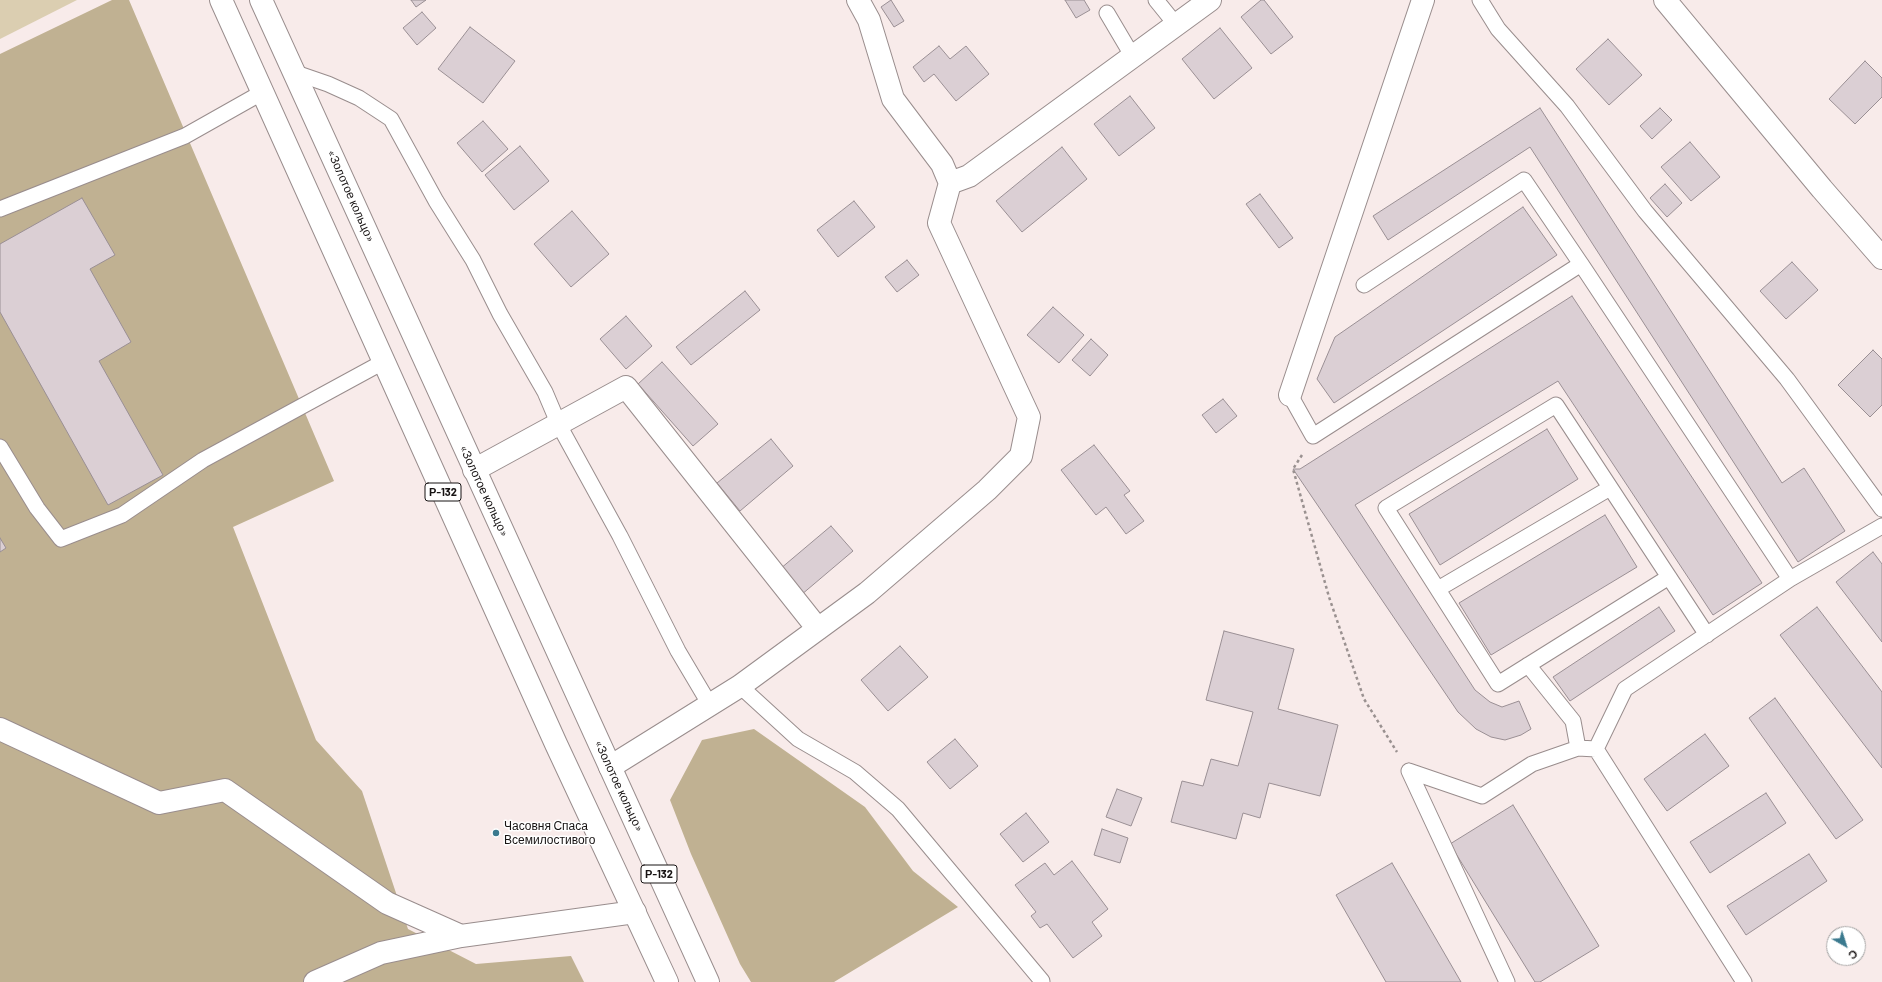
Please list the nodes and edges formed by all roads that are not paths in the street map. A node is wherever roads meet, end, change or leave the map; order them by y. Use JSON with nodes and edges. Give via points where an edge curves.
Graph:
{"nodes":[{"id":1,"x":221,"y":0,"type":"edge"},
{"id":2,"x":261,"y":0,"type":"edge"},
{"id":3,"x":858,"y":0,"type":"edge"},
{"id":4,"x":1156,"y":0,"type":"edge"},
{"id":5,"x":1210,"y":0,"type":"edge"},
{"id":6,"x":1423,"y":0,"type":"edge"},
{"id":7,"x":1480,"y":0,"type":"edge"},
{"id":8,"x":1665,"y":0,"type":"edge"},
{"id":9,"x":1107,"y":13,"type":"dead end"},
{"id":10,"x":1177,"y":26,"type":"junction"},
{"id":11,"x":1133,"y":57,"type":"junction"},
{"id":12,"x":296,"y":73,"type":"junction"},
{"id":13,"x":263,"y":92,"type":"junction"},
{"id":14,"x":950,"y":183,"type":"junction"},
{"id":15,"x":0,"y":209,"type":"edge"},
{"id":16,"x":1882,"y":258,"type":"edge"},
{"id":17,"x":1581,"y":264,"type":"junction"},
{"id":18,"x":1364,"y":285,"type":"dead end"},
{"id":19,"x":385,"y":361,"type":"junction"},
{"id":20,"x":1290,"y":395,"type":"joint"},
{"id":21,"x":559,"y":425,"type":"junction"},
{"id":22,"x":0,"y":447,"type":"edge"},
{"id":23,"x":474,"y":470,"type":"junction"},
{"id":24,"x":1610,"y":488,"type":"junction"},
{"id":25,"x":1882,"y":509,"type":"edge"},
{"id":26,"x":1882,"y":526,"type":"edge"},
{"id":27,"x":1669,"y":577,"type":"junction"},
{"id":28,"x":1790,"y":579,"type":"junction"},
{"id":29,"x":1438,"y":589,"type":"junction"},
{"id":30,"x":818,"y":629,"type":"junction"},
{"id":31,"x":1707,"y":635,"type":"junction"},
{"id":32,"x":1528,"y":666,"type":"junction"},
{"id":33,"x":740,"y":686,"type":"junction"},
{"id":34,"x":710,"y":705,"type":"junction"},
{"id":35,"x":0,"y":729,"type":"edge"},
{"id":36,"x":1578,"y":748,"type":"junction"},
{"id":37,"x":1596,"y":750,"type":"junction"},
{"id":38,"x":610,"y":767,"type":"junction"},
{"id":39,"x":635,"y":912,"type":"junction"},
{"id":40,"x":461,"y":936,"type":"junction"},
{"id":41,"x":1042,"y":981,"type":"edge"},
{"id":42,"x":315,"y":982,"type":"edge"},
{"id":43,"x":667,"y":982,"type":"edge"},
{"id":44,"x":708,"y":982,"type":"edge"},
{"id":45,"x":1507,"y":982,"type":"edge"},
{"id":46,"x":1744,"y":982,"type":"edge"}],
"edges":[{"from":1,"to":13,"type":"main road","number":"Р-132"},
{"from":2,"to":12,"type":"main road","name":"«Золотое кольцо»","number":"Р-132"},
{"from":3,"to":14,"type":"main road","via":[[869,20],[893,99],[942,164]]},
{"from":4,"to":10,"type":"lane"},
{"from":5,"to":10,"type":"main road"},
{"from":6,"to":20,"type":"main road"},
{"from":7,"to":25,"type":"lane","via":[[1498,29],[1567,106],[1645,211],[1787,379]]},
{"from":8,"to":16,"type":"main road"},
{"from":9,"to":11,"type":"lane"},
{"from":10,"to":11,"type":"main road"},
{"from":11,"to":14,"type":"main road","via":[[969,176]]},
{"from":12,"to":21,"type":"lane","via":[[359,98],[391,119],[436,201],[473,260],[500,314],[545,392]]},
{"from":12,"to":23,"type":"main road","name":"«Золотое кольцо»","number":"Р-132"},
{"from":13,"to":15,"type":"lane","via":[[185,136]]},
{"from":13,"to":19,"type":"main road","number":"Р-132"},
{"from":14,"to":30,"type":"main road","via":[[939,223],[1029,417],[1021,456],[987,490],[867,593]]},
{"from":17,"to":18,"type":"lane","via":[[1524,180]]},
{"from":17,"to":20,"type":"lane","via":[[1313,436]]},
{"from":17,"to":28,"type":"lane"},
{"from":19,"to":22,"type":"lane","via":[[203,460],[122,515],[61,539],[37,508]]},
{"from":19,"to":39,"type":"main road","number":"Р-132","via":[[553,737]]},
{"from":21,"to":23,"type":"main road"},
{"from":21,"to":30,"type":"main road","via":[[626,387]]},
{"from":21,"to":34,"type":"lane","via":[[620,536],[678,651]]},
{"from":23,"to":38,"type":"main road","name":"«Золотое кольцо»","number":"Р-132"},
{"from":24,"to":27,"type":"lane"},
{"from":24,"to":29,"type":"lane"},
{"from":24,"to":29,"type":"lane","via":[[1556,405],[1386,508]]},
{"from":26,"to":28,"type":"lane"},
{"from":27,"to":31,"type":"lane"},
{"from":27,"to":32,"type":"lane"},
{"from":28,"to":31,"type":"lane"},
{"from":29,"to":32,"type":"lane","via":[[1498,684]]},
{"from":30,"to":33,"type":"main road"},
{"from":31,"to":37,"type":"lane","via":[[1625,689]]},
{"from":32,"to":36,"type":"lane","via":[[1573,721]]},
{"from":33,"to":34,"type":"main road"},
{"from":33,"to":41,"type":"lane","via":[[798,739],[855,772],[898,809]]},
{"from":34,"to":38,"type":"main road"},
{"from":35,"to":40,"type":"main road","via":[[159,803],[225,790],[387,903]]},
{"from":36,"to":37,"type":"lane"},
{"from":36,"to":45,"type":"lane","via":[[1532,764],[1482,796],[1409,771]]},
{"from":37,"to":46,"type":"lane"},
{"from":38,"to":44,"type":"main road","name":"«Золотое кольцо»","number":"Р-132"},
{"from":39,"to":40,"type":"main road"},
{"from":39,"to":43,"type":"main road","number":"Р-132"},
{"from":40,"to":42,"type":"main road","via":[[381,953]]}]}
